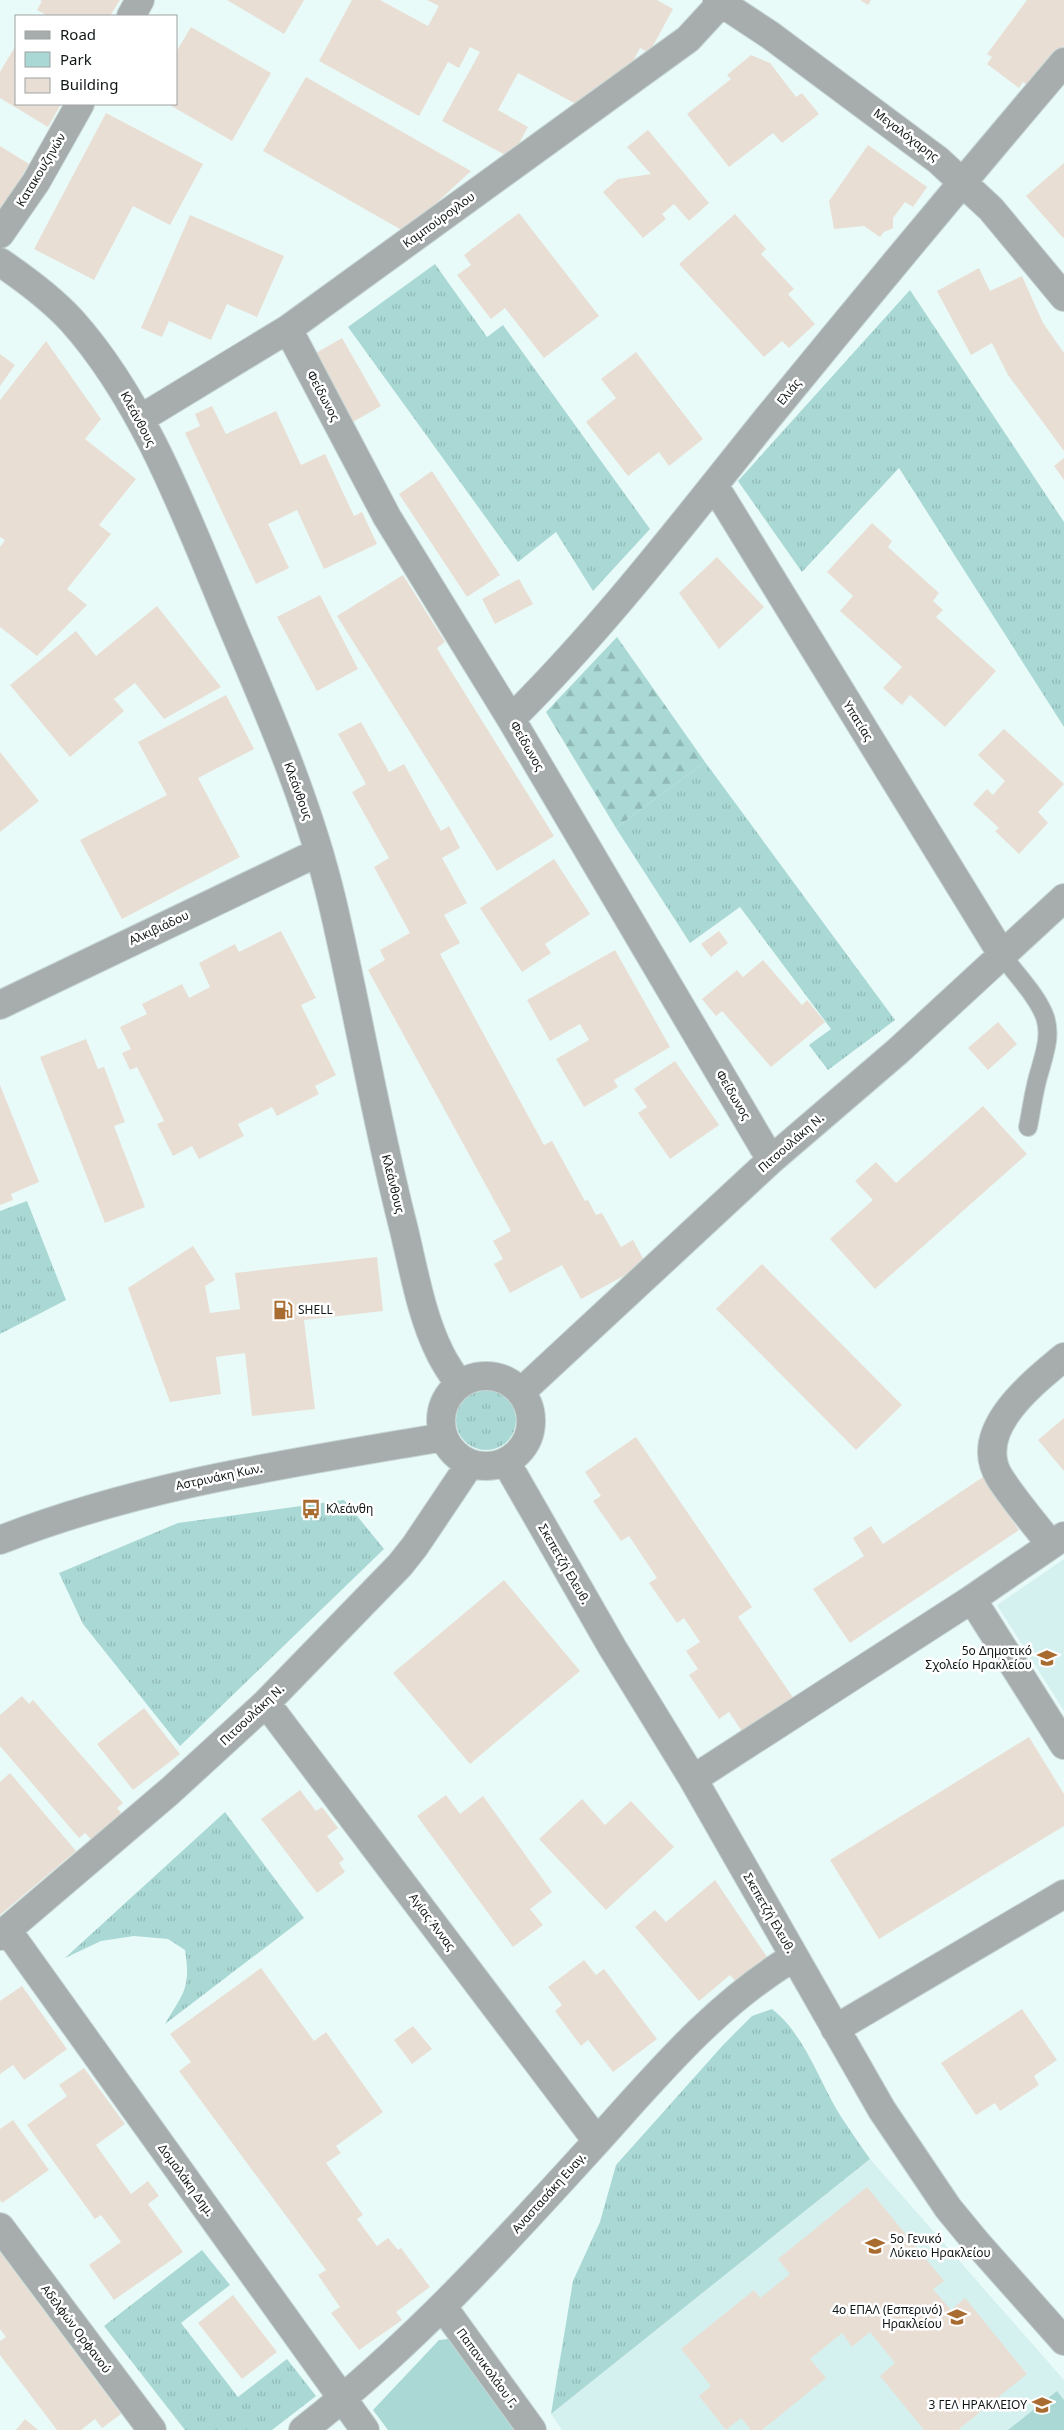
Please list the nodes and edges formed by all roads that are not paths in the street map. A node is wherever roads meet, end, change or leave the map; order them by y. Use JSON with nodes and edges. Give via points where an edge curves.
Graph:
{"nodes":[{"id":1,"x":140,"y":0,"type":"edge"},
{"id":2,"x":721,"y":1,"type":"edge"},
{"id":3,"x":132,"y":15,"type":"edge"},
{"id":4,"x":1064,"y":62,"type":"edge"},
{"id":5,"x":79,"y":105,"type":"edge"},
{"id":6,"x":962,"y":181,"type":"junction"},
{"id":7,"x":0,"y":234,"type":"edge"},
{"id":8,"x":0,"y":262,"type":"edge"},
{"id":9,"x":1064,"y":297,"type":"edge"},
{"id":10,"x":288,"y":329,"type":"junction"},
{"id":11,"x":140,"y":419,"type":"junction"},
{"id":12,"x":714,"y":485,"type":"junction"},
{"id":13,"x":511,"y":719,"type":"junction"},
{"id":14,"x":319,"y":852,"type":"junction"},
{"id":15,"x":1064,"y":898,"type":"edge"},
{"id":16,"x":1003,"y":956,"type":"junction"},
{"id":17,"x":0,"y":1005,"type":"edge"},
{"id":18,"x":1028,"y":1127,"type":"dead end"},
{"id":19,"x":771,"y":1160,"type":"junction"},
{"id":20,"x":1064,"y":1356,"type":"edge"},
{"id":21,"x":459,"y":1385,"type":"junction"},
{"id":22,"x":521,"y":1392,"type":"junction"},
{"id":23,"x":444,"y":1436,"type":"junction"},
{"id":24,"x":506,"y":1462,"type":"junction"},
{"id":25,"x":470,"y":1464,"type":"junction"},
{"id":26,"x":0,"y":1540,"type":"edge"},
{"id":27,"x":1058,"y":1541,"type":"edge"},
{"id":28,"x":972,"y":1599,"type":"junction"},
{"id":29,"x":266,"y":1703,"type":"junction"},
{"id":30,"x":1064,"y":1745,"type":"edge"},
{"id":31,"x":693,"y":1779,"type":"junction"},
{"id":32,"x":1064,"y":1894,"type":"edge"},
{"id":33,"x":4,"y":1933,"type":"edge"},
{"id":34,"x":794,"y":1957,"type":"junction"},
{"id":35,"x":835,"y":2029,"type":"junction"},
{"id":36,"x":597,"y":2141,"type":"junction"},
{"id":37,"x":0,"y":2227,"type":"edge"},
{"id":38,"x":443,"y":2307,"type":"junction"},
{"id":39,"x":1064,"y":2341,"type":"edge"},
{"id":40,"x":343,"y":2399,"type":"junction"},
{"id":41,"x":152,"y":2430,"type":"edge"},
{"id":42,"x":303,"y":2430,"type":"edge"},
{"id":43,"x":365,"y":2430,"type":"edge"},
{"id":44,"x":532,"y":2430,"type":"edge"}],
"edges":[{"from":1,"to":3,"type":"street"},
{"from":2,"to":6,"type":"street","name":"Μεγαλόχαρης","via":[[904,133]]},
{"from":2,"to":10,"type":"street","name":"Καμπούρογλου","via":[[688,39]]},
{"from":4,"to":6,"type":"street","name":"Ελιάς"},
{"from":5,"to":7,"type":"street","name":"Κατακουζηνών","via":[[36,182]]},
{"from":6,"to":9,"type":"street","name":"Μεγαλόχαρης","via":[[991,209]]},
{"from":6,"to":12,"type":"street","name":"Ελιάς"},
{"from":8,"to":11,"type":"street","name":"Κλεάνθους","via":[[70,318],[104,362]]},
{"from":10,"to":11,"type":"street","name":"Καμπούρογλου"},
{"from":10,"to":13,"type":"street","name":"Φείδωνος","via":[[387,517]]},
{"from":11,"to":14,"type":"street","name":"Κλεάνθους","via":[[268,710]]},
{"from":12,"to":13,"type":"street","name":"Ελιάς","via":[[551,680]]},
{"from":12,"to":16,"type":"street","name":"Υπατίας"},
{"from":13,"to":19,"type":"street","name":"Φείδωνος"},
{"from":14,"to":17,"type":"street","name":"Αλκιβιάδου"},
{"from":14,"to":21,"type":"street","name":"Κλεάνθους","via":[[386,1157],[425,1310],[439,1352]]},
{"from":15,"to":16,"type":"street","name":"Πιτσουλάκη Ν."},
{"from":16,"to":18,"type":"lane","via":[[1039,1006],[1047,1030],[1046,1054]]},
{"from":16,"to":19,"type":"street","name":"Πιτσουλάκη Ν."},
{"from":19,"to":22,"type":"street","name":"Πιτσουλάκη Ν."},
{"from":20,"to":27,"type":"street","via":[[1025,1391],[1002,1418],[992,1453],[999,1477]]},
{"from":21,"to":22,"type":"street","via":[[476,1376],[495,1376],[514,1384]]},
{"from":21,"to":23,"type":"street","via":[[442,1407]]},
{"from":22,"to":24,"type":"street","via":[[530,1410],[531,1431],[521,1451]]},
{"from":23,"to":25,"type":"street","via":[[455,1454]]},
{"from":23,"to":26,"type":"street","name":"Αστρινάκη Κων.","via":[[231,1473],[93,1507]]},
{"from":24,"to":25,"type":"street","via":[[488,1466]]},
{"from":24,"to":31,"type":"street","name":"Σκεπετζή Ελευθ."},
{"from":25,"to":29,"type":"street","name":"Πιτσουλάκη Ν.","via":[[400,1565]]},
{"from":27,"to":28,"type":"street"},
{"from":28,"to":30,"type":"street"},
{"from":28,"to":31,"type":"street"},
{"from":29,"to":33,"type":"street","name":"Πιτσουλάκη Ν.","via":[[163,1798]]},
{"from":29,"to":36,"type":"street","name":"Αγίας Άννας"},
{"from":31,"to":34,"type":"street","name":"Σκεπετζή Ελευθ."},
{"from":32,"to":35,"type":"street"},
{"from":33,"to":40,"type":"street","name":"Δομαλάκη Δημ."},
{"from":34,"to":35,"type":"street","name":"Σκεπετζή Ελευθ."},
{"from":34,"to":36,"type":"street","name":"Αναστασάκη Ευαγ.","via":[[766,1974],[706,2023]]},
{"from":35,"to":39,"type":"street","name":"Σκεπετζή Ελευθ.","via":[[882,2110],[948,2208]]},
{"from":36,"to":38,"type":"street","name":"Αναστασάκη Ευαγ."},
{"from":37,"to":41,"type":"street","name":"Αδελφών Ορφανού"},
{"from":38,"to":40,"type":"street","name":"Αναστασάκη Ευαγ."},
{"from":38,"to":44,"type":"street","name":"Παπανικολάου Γ."},
{"from":40,"to":42,"type":"street","name":"Αναστασάκη Ευαγ."},
{"from":40,"to":43,"type":"street","name":"Δομαλάκη Δημ."}]}
